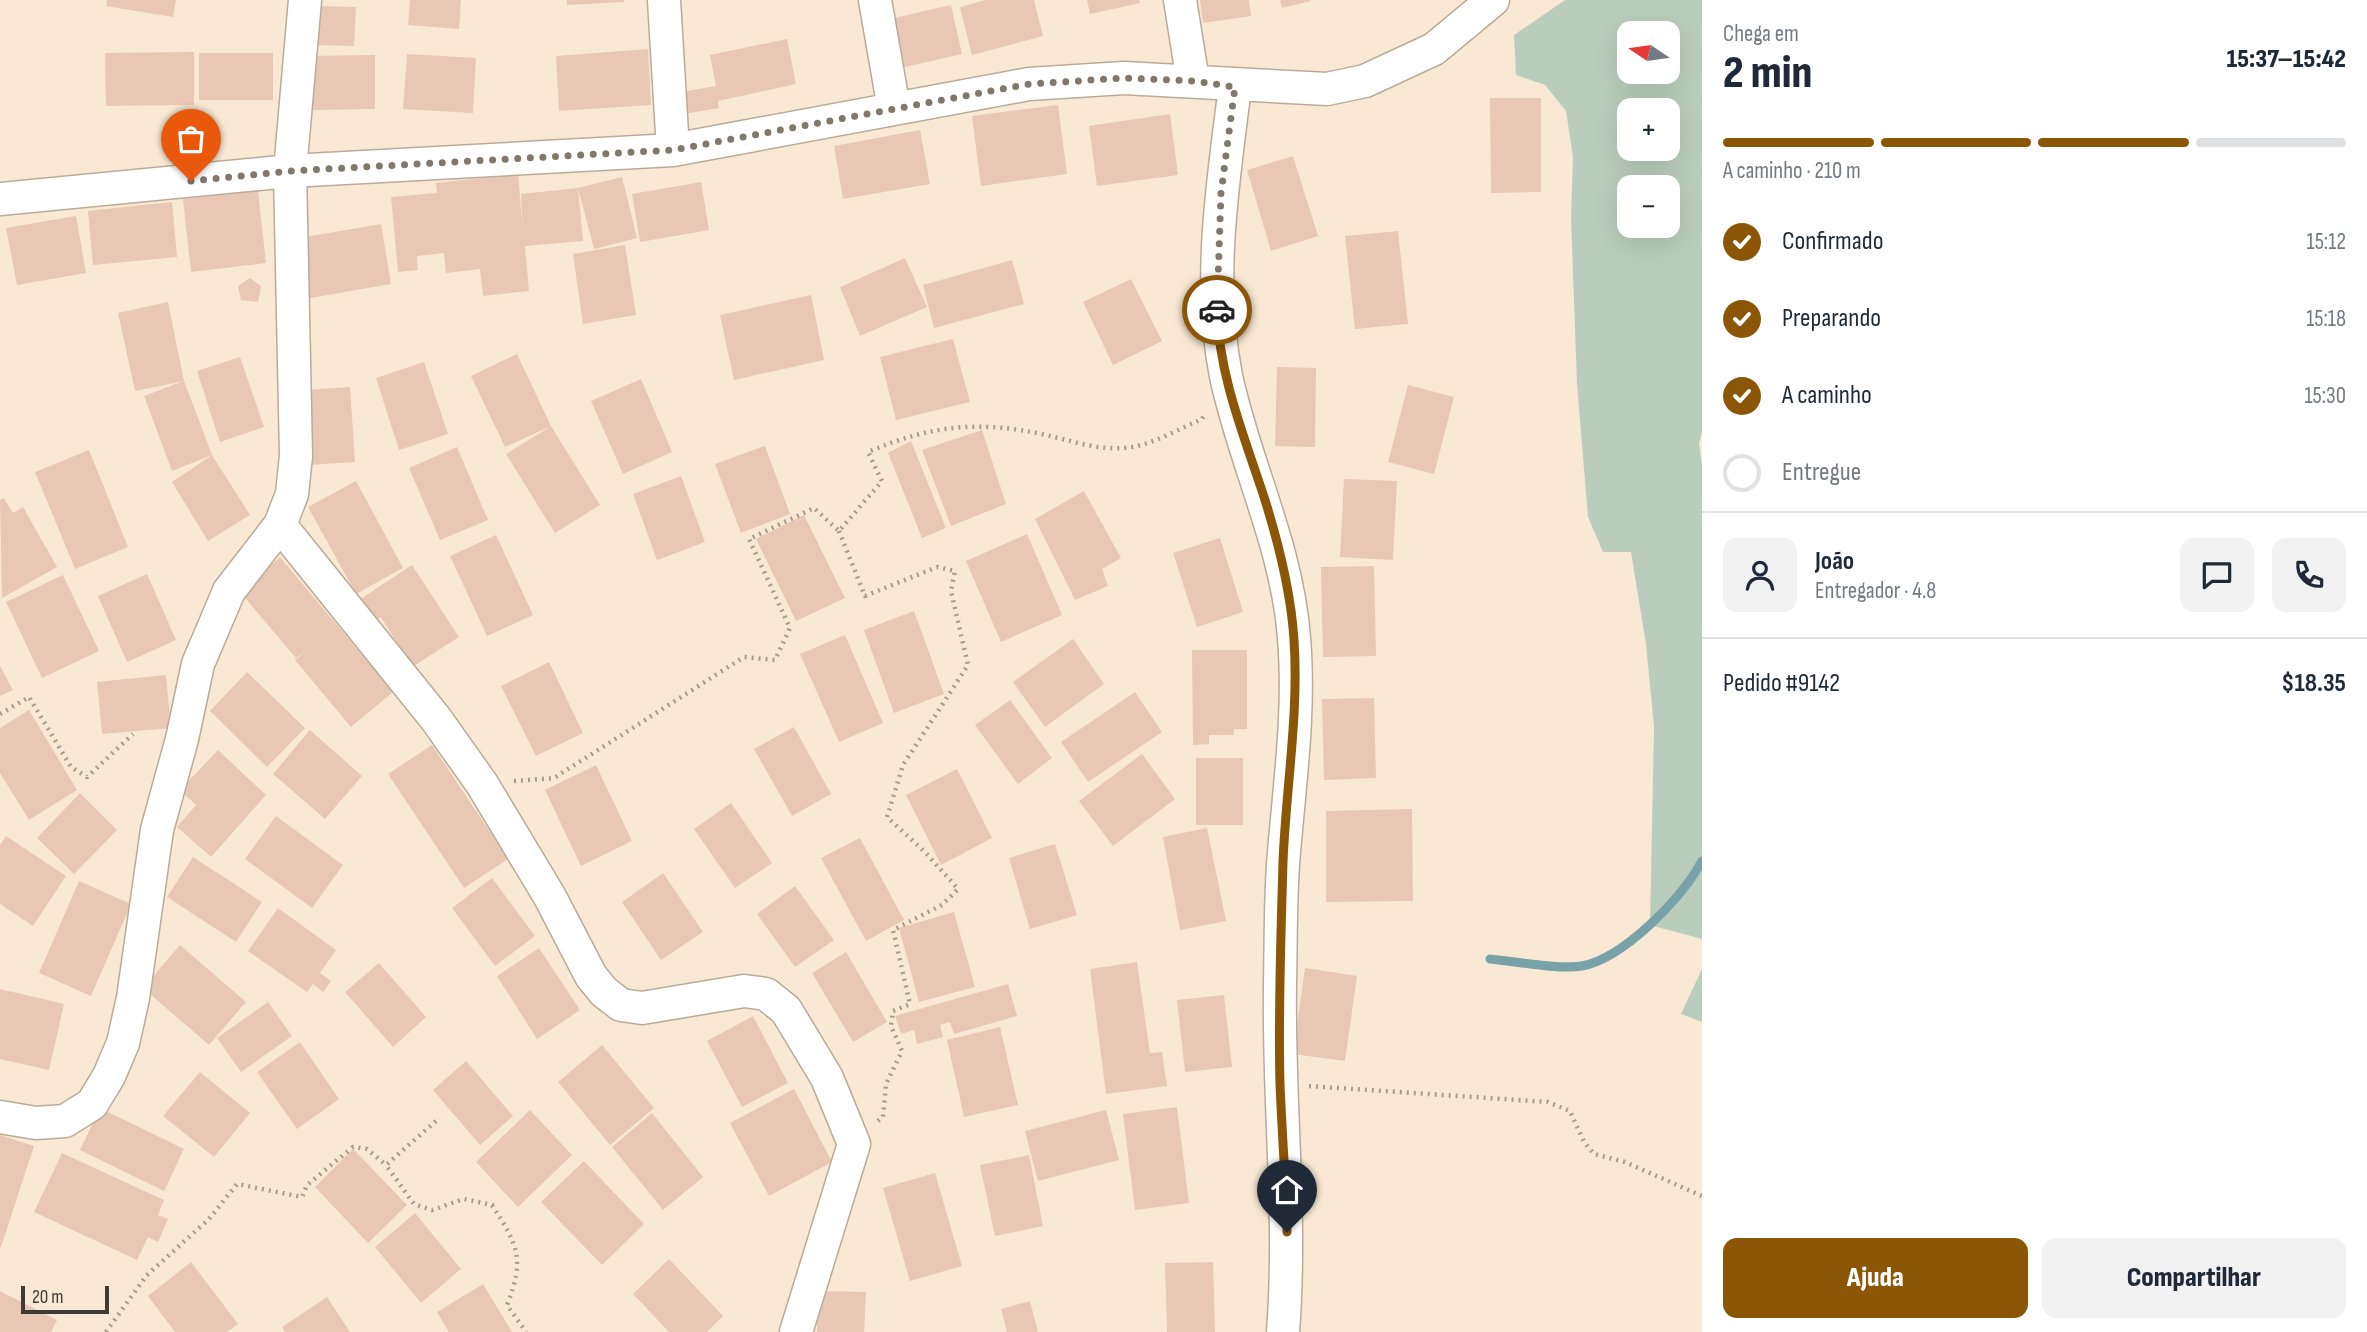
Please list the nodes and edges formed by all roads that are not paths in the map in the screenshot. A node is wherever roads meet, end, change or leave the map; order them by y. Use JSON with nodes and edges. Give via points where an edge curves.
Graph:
{"nodes":[{"id":1,"x":305,"y":0,"type":"edge"},
{"id":2,"x":664,"y":0,"type":"edge"},
{"id":3,"x":875,"y":0,"type":"edge"},
{"id":4,"x":1180,"y":0,"type":"edge"},
{"id":5,"x":1493,"y":0,"type":"edge"},
{"id":6,"x":1194,"y":81,"type":"junction"},
{"id":7,"x":1235,"y":87,"type":"junction"},
{"id":8,"x":894,"y":109,"type":"junction"},
{"id":9,"x":673,"y":150,"type":"junction"},
{"id":10,"x":290,"y":171,"type":"junction"},
{"id":11,"x":0,"y":199,"type":"edge"},
{"id":12,"x":280,"y":525,"type":"junction"},
{"id":13,"x":0,"y":1117,"type":"edge"},
{"id":14,"x":796,"y":1332,"type":"edge"},
{"id":15,"x":1283,"y":1332,"type":"edge"}],
"edges":[{"from":1,"to":10,"type":"street"},
{"from":2,"to":9,"type":"street"},
{"from":3,"to":8,"type":"street"},
{"from":4,"to":6,"type":"street"},
{"from":5,"to":7,"type":"street","via":[[1434,49],[1366,81],[1327,89]]},
{"from":6,"to":7,"type":"street"},
{"from":6,"to":8,"type":"street","via":[[1124,78],[1029,84]]},
{"from":7,"to":15,"type":"street","via":[[1221,193],[1217,315],[1242,438],[1265,500],[1290,596],[1294,641],[1296,712],[1283,857],[1280,1084],[1287,1232]]},
{"from":8,"to":9,"type":"street"},
{"from":9,"to":10,"type":"street"},
{"from":10,"to":11,"type":"street"},
{"from":10,"to":12,"type":"street","via":[[296,456],[292,494]]},
{"from":12,"to":13,"type":"street","via":[[229,591],[198,664],[157,830],[134,998],[109,1076],[92,1104],[65,1121],[36,1123]]},
{"from":12,"to":14,"type":"street","via":[[436,719],[482,784],[604,992],[621,1004],[642,1007],[722,992],[766,994],[786,1010],[827,1078],[854,1144]]}]}
